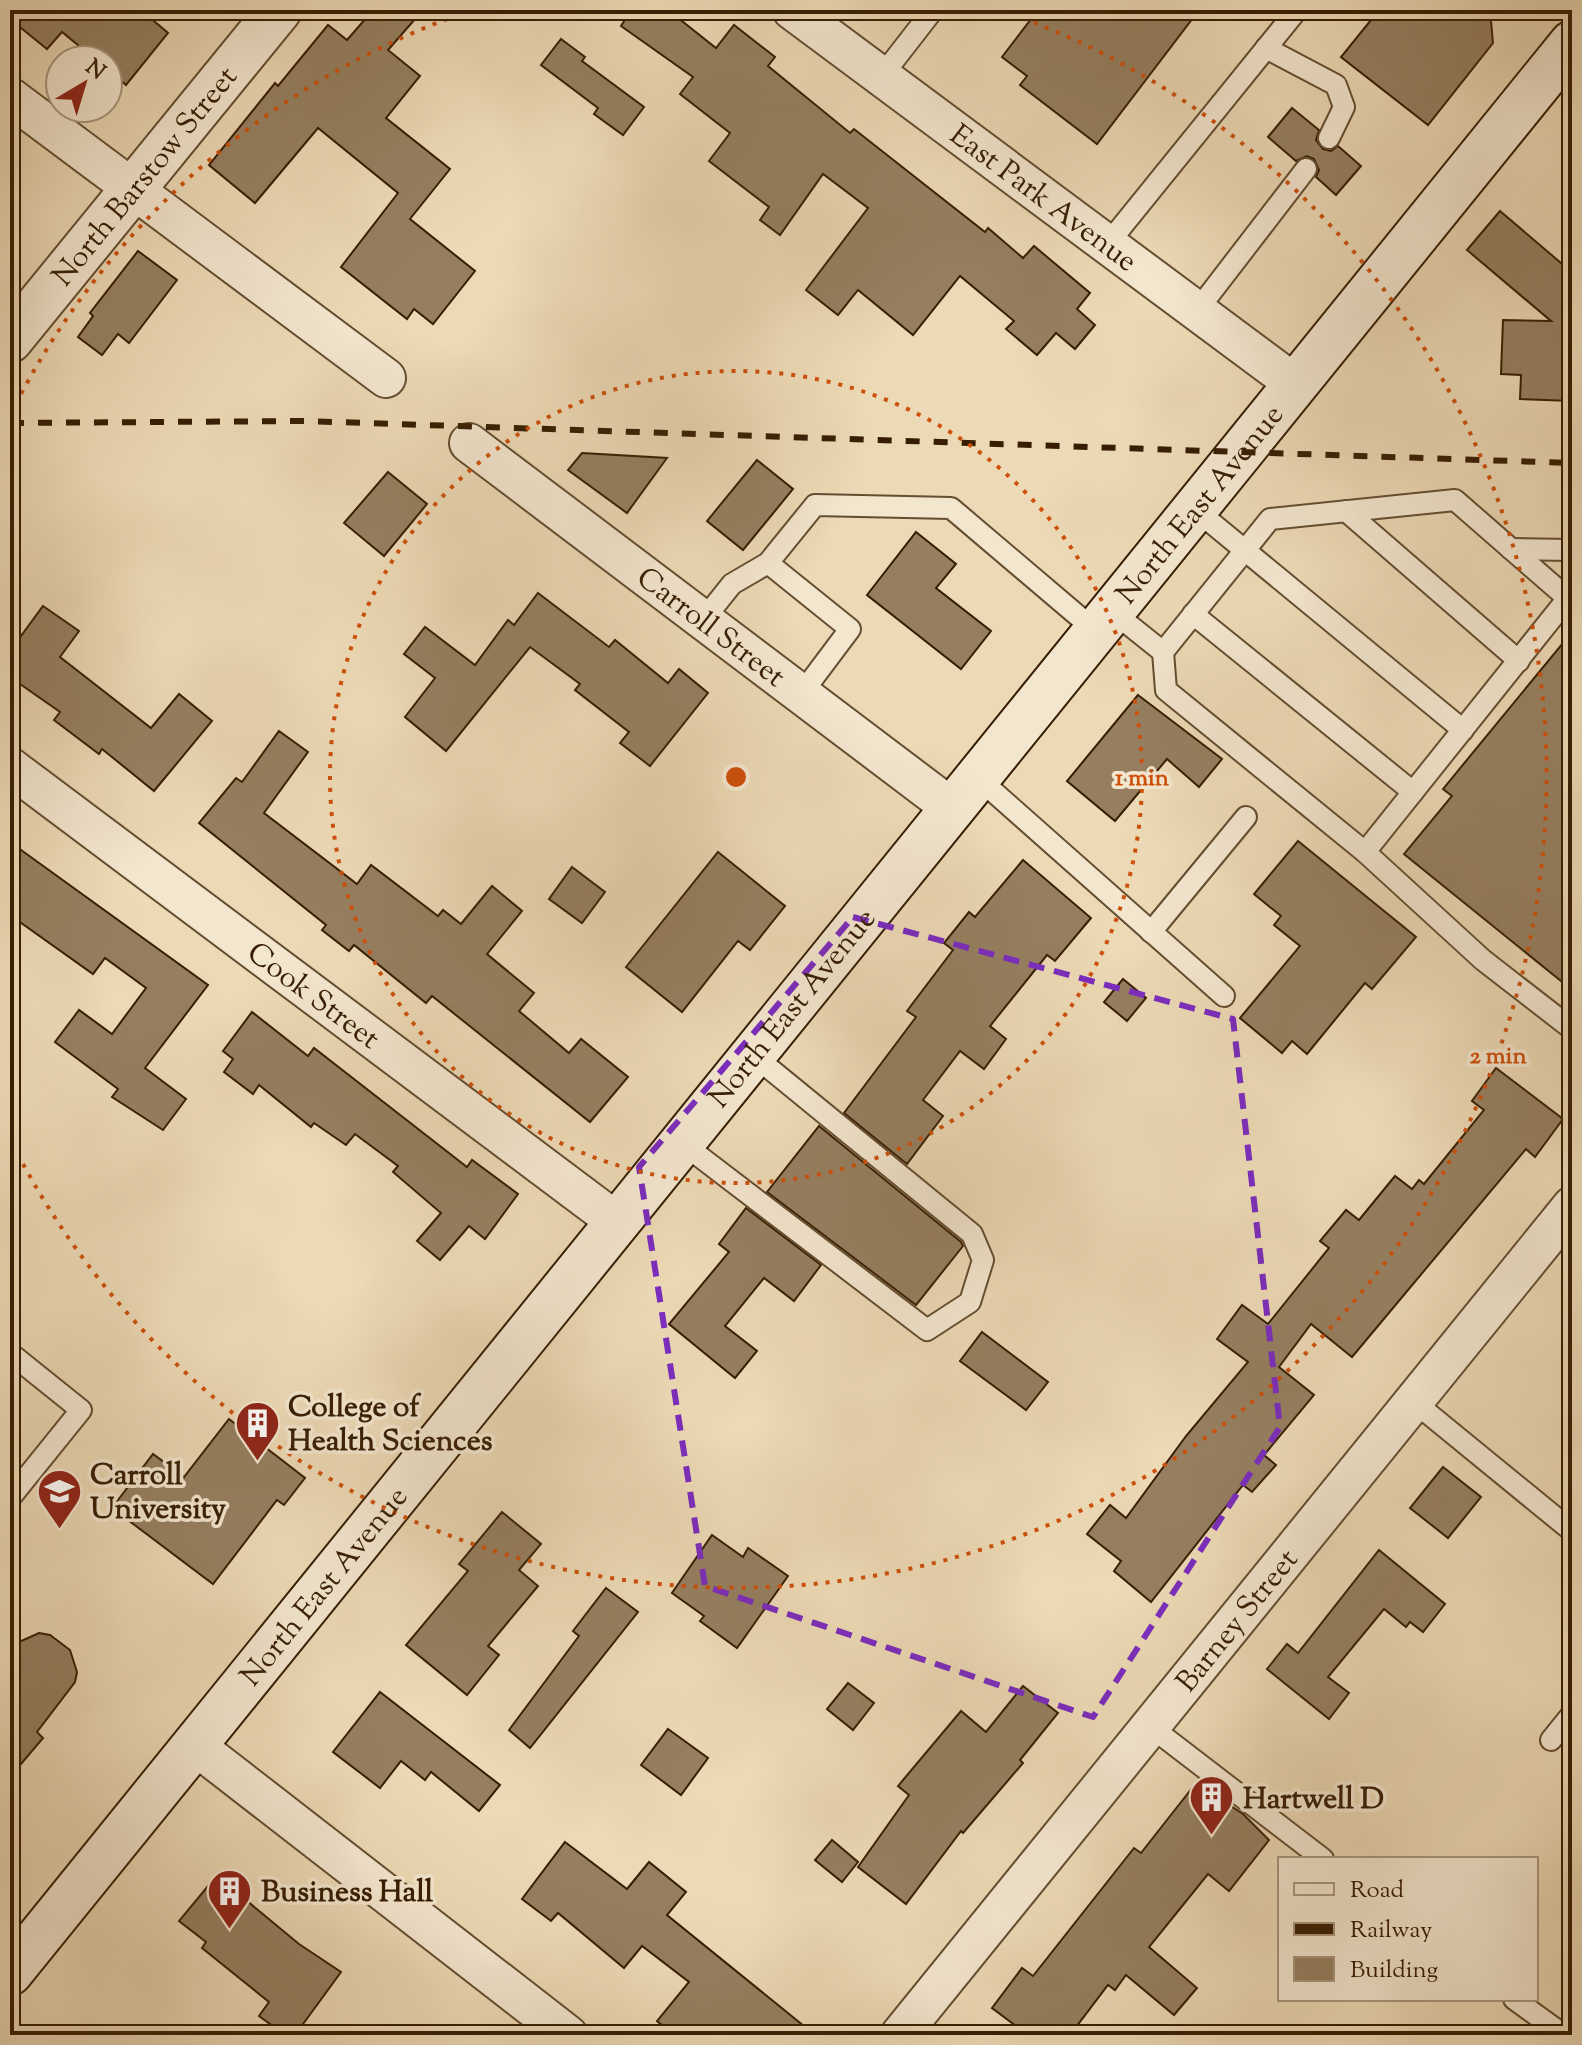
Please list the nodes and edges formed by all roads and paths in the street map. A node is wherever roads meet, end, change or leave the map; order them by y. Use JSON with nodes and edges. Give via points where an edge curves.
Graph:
{"nodes":[{"id":1,"x":279,"y":10,"type":"edge"},
{"id":2,"x":933,"y":10,"type":"edge"},
{"id":3,"x":1297,"y":10,"type":"edge"},
{"id":4,"x":801,"y":13,"type":"edge"},
{"id":5,"x":1572,"y":43,"type":"edge"},
{"id":6,"x":1266,"y":48,"type":"junction"},
{"id":7,"x":881,"y":77,"type":"junction"},
{"id":8,"x":10,"y":97,"type":"edge"},
{"id":9,"x":1329,"y":138,"type":"dead end"},
{"id":10,"x":1306,"y":169,"type":"dead end"},
{"id":11,"x":133,"y":189,"type":"junction"},
{"id":12,"x":1106,"y":246,"type":"junction"},
{"id":13,"x":1196,"y":312,"type":"junction"},
{"id":14,"x":10,"y":340,"type":"edge"},
{"id":15,"x":386,"y":378,"type":"dead end"},
{"id":16,"x":1295,"y":384,"type":"junction"},
{"id":17,"x":469,"y":443,"type":"dead end"},
{"id":18,"x":1196,"y":510,"type":"junction"},
{"id":19,"x":1346,"y":511,"type":"junction"},
{"id":20,"x":1245,"y":549,"type":"junction"},
{"id":21,"x":1511,"y":549,"type":"junction"},
{"id":22,"x":1572,"y":550,"type":"edge"},
{"id":23,"x":768,"y":563,"type":"junction"},
{"id":24,"x":1571,"y":598,"type":"edge"},
{"id":25,"x":1193,"y":614,"type":"junction"},
{"id":26,"x":704,"y":619,"type":"junction"},
{"id":27,"x":1105,"y":622,"type":"junction"},
{"id":28,"x":1163,"y":652,"type":"junction"},
{"id":29,"x":1519,"y":661,"type":"junction"},
{"id":30,"x":802,"y":693,"type":"junction"},
{"id":31,"x":1463,"y":730,"type":"junction"},
{"id":32,"x":10,"y":767,"type":"edge"},
{"id":33,"x":1413,"y":792,"type":"junction"},
{"id":34,"x":966,"y":794,"type":"junction"},
{"id":35,"x":1246,"y":817,"type":"dead end"},
{"id":36,"x":1365,"y":852,"type":"junction"},
{"id":37,"x":1151,"y":932,"type":"junction"},
{"id":38,"x":1224,"y":996,"type":"dead end"},
{"id":39,"x":1572,"y":1029,"type":"edge"},
{"id":40,"x":753,"y":1055,"type":"junction"},
{"id":41,"x":682,"y":1143,"type":"junction"},
{"id":42,"x":1572,"y":1206,"type":"edge"},
{"id":43,"x":617,"y":1222,"type":"junction"},
{"id":44,"x":10,"y":1353,"type":"edge"},
{"id":45,"x":1413,"y":1401,"type":"junction"},
{"id":46,"x":10,"y":1498,"type":"edge"},
{"id":47,"x":1572,"y":1531,"type":"edge"},
{"id":48,"x":1572,"y":1714,"type":"edge"},
{"id":49,"x":1151,"y":1727,"type":"junction"},
{"id":50,"x":1551,"y":1740,"type":"dead end"},
{"id":51,"x":197,"y":1747,"type":"junction"},
{"id":52,"x":1320,"y":1857,"type":"edge"},
{"id":53,"x":10,"y":1973,"type":"edge"},
{"id":54,"x":1517,"y":2001,"type":"edge"},
{"id":55,"x":568,"y":2035,"type":"edge"},
{"id":56,"x":900,"y":2035,"type":"edge"},
{"id":57,"x":1564,"y":2035,"type":"edge"}],
"edges":[{"from":1,"to":11,"type":"main road","name":"North Barstow Street"},
{"from":2,"to":7,"type":"lane"},
{"from":3,"to":6,"type":"lane"},
{"from":4,"to":7,"type":"street","name":"East Park Avenue"},
{"from":5,"to":16,"type":"main road","name":"North East Avenue"},
{"from":6,"to":9,"type":"lane","via":[[1336,85],[1344,107]]},
{"from":6,"to":12,"type":"lane"},
{"from":7,"to":12,"type":"street","name":"East Park Avenue"},
{"from":8,"to":11,"type":"street"},
{"from":10,"to":13,"type":"lane"},
{"from":11,"to":14,"type":"main road","name":"North Barstow Street"},
{"from":11,"to":15,"type":"street"},
{"from":12,"to":13,"type":"street","name":"East Park Avenue"},
{"from":13,"to":16,"type":"street","name":"East Park Avenue"},
{"from":16,"to":18,"type":"main road","name":"North East Avenue"},
{"from":17,"to":26,"type":"street","name":"Carroll Street"},
{"from":18,"to":20,"type":"lane"},
{"from":18,"to":27,"type":"main road","name":"North East Avenue"},
{"from":19,"to":20,"type":"lane","via":[[1270,519]]},
{"from":19,"to":21,"type":"lane","via":[[1455,500]]},
{"from":19,"to":29,"type":"lane"},
{"from":20,"to":25,"type":"lane"},
{"from":20,"to":31,"type":"lane"},
{"from":21,"to":22,"type":"lane"},
{"from":21,"to":24,"type":"lane"},
{"from":23,"to":26,"type":"lane","via":[[732,584]]},
{"from":23,"to":27,"type":"lane","via":[[815,505],[951,508]]},
{"from":23,"to":30,"type":"lane","via":[[850,629]]},
{"from":24,"to":29,"type":"lane"},
{"from":25,"to":28,"type":"lane"},
{"from":25,"to":33,"type":"lane"},
{"from":26,"to":30,"type":"street","name":"Carroll Street"},
{"from":27,"to":28,"type":"lane"},
{"from":27,"to":34,"type":"main road","name":"North East Avenue"},
{"from":28,"to":36,"type":"lane","via":[[1166,690]]},
{"from":29,"to":31,"type":"lane"},
{"from":30,"to":34,"type":"street","name":"Carroll Street"},
{"from":31,"to":33,"type":"lane"},
{"from":32,"to":43,"type":"street","name":"Cook Street"},
{"from":33,"to":36,"type":"lane"},
{"from":34,"to":37,"type":"lane"},
{"from":34,"to":40,"type":"main road","name":"North East Avenue"},
{"from":35,"to":37,"type":"lane"},
{"from":36,"to":39,"type":"lane","via":[[1483,960]]},
{"from":37,"to":38,"type":"lane"},
{"from":40,"to":41,"type":"main road","name":"North East Avenue"},
{"from":40,"to":41,"type":"lane","via":[[972,1234],[983,1260],[970,1302],[927,1330]]},
{"from":41,"to":43,"type":"main road","name":"North East Avenue"},
{"from":42,"to":45,"type":"street","name":"Barney Street"},
{"from":43,"to":51,"type":"main road","name":"North East Avenue"},
{"from":44,"to":46,"type":"lane","via":[[81,1410]]},
{"from":45,"to":47,"type":"lane"},
{"from":45,"to":49,"type":"street","name":"Barney Street"},
{"from":48,"to":50,"type":"lane"},
{"from":49,"to":52,"type":"lane"},
{"from":49,"to":56,"type":"street","name":"Barney Street"},
{"from":51,"to":53,"type":"main road","name":"North East Avenue"},
{"from":51,"to":55,"type":"street"},
{"from":54,"to":57,"type":"lane"}]}
